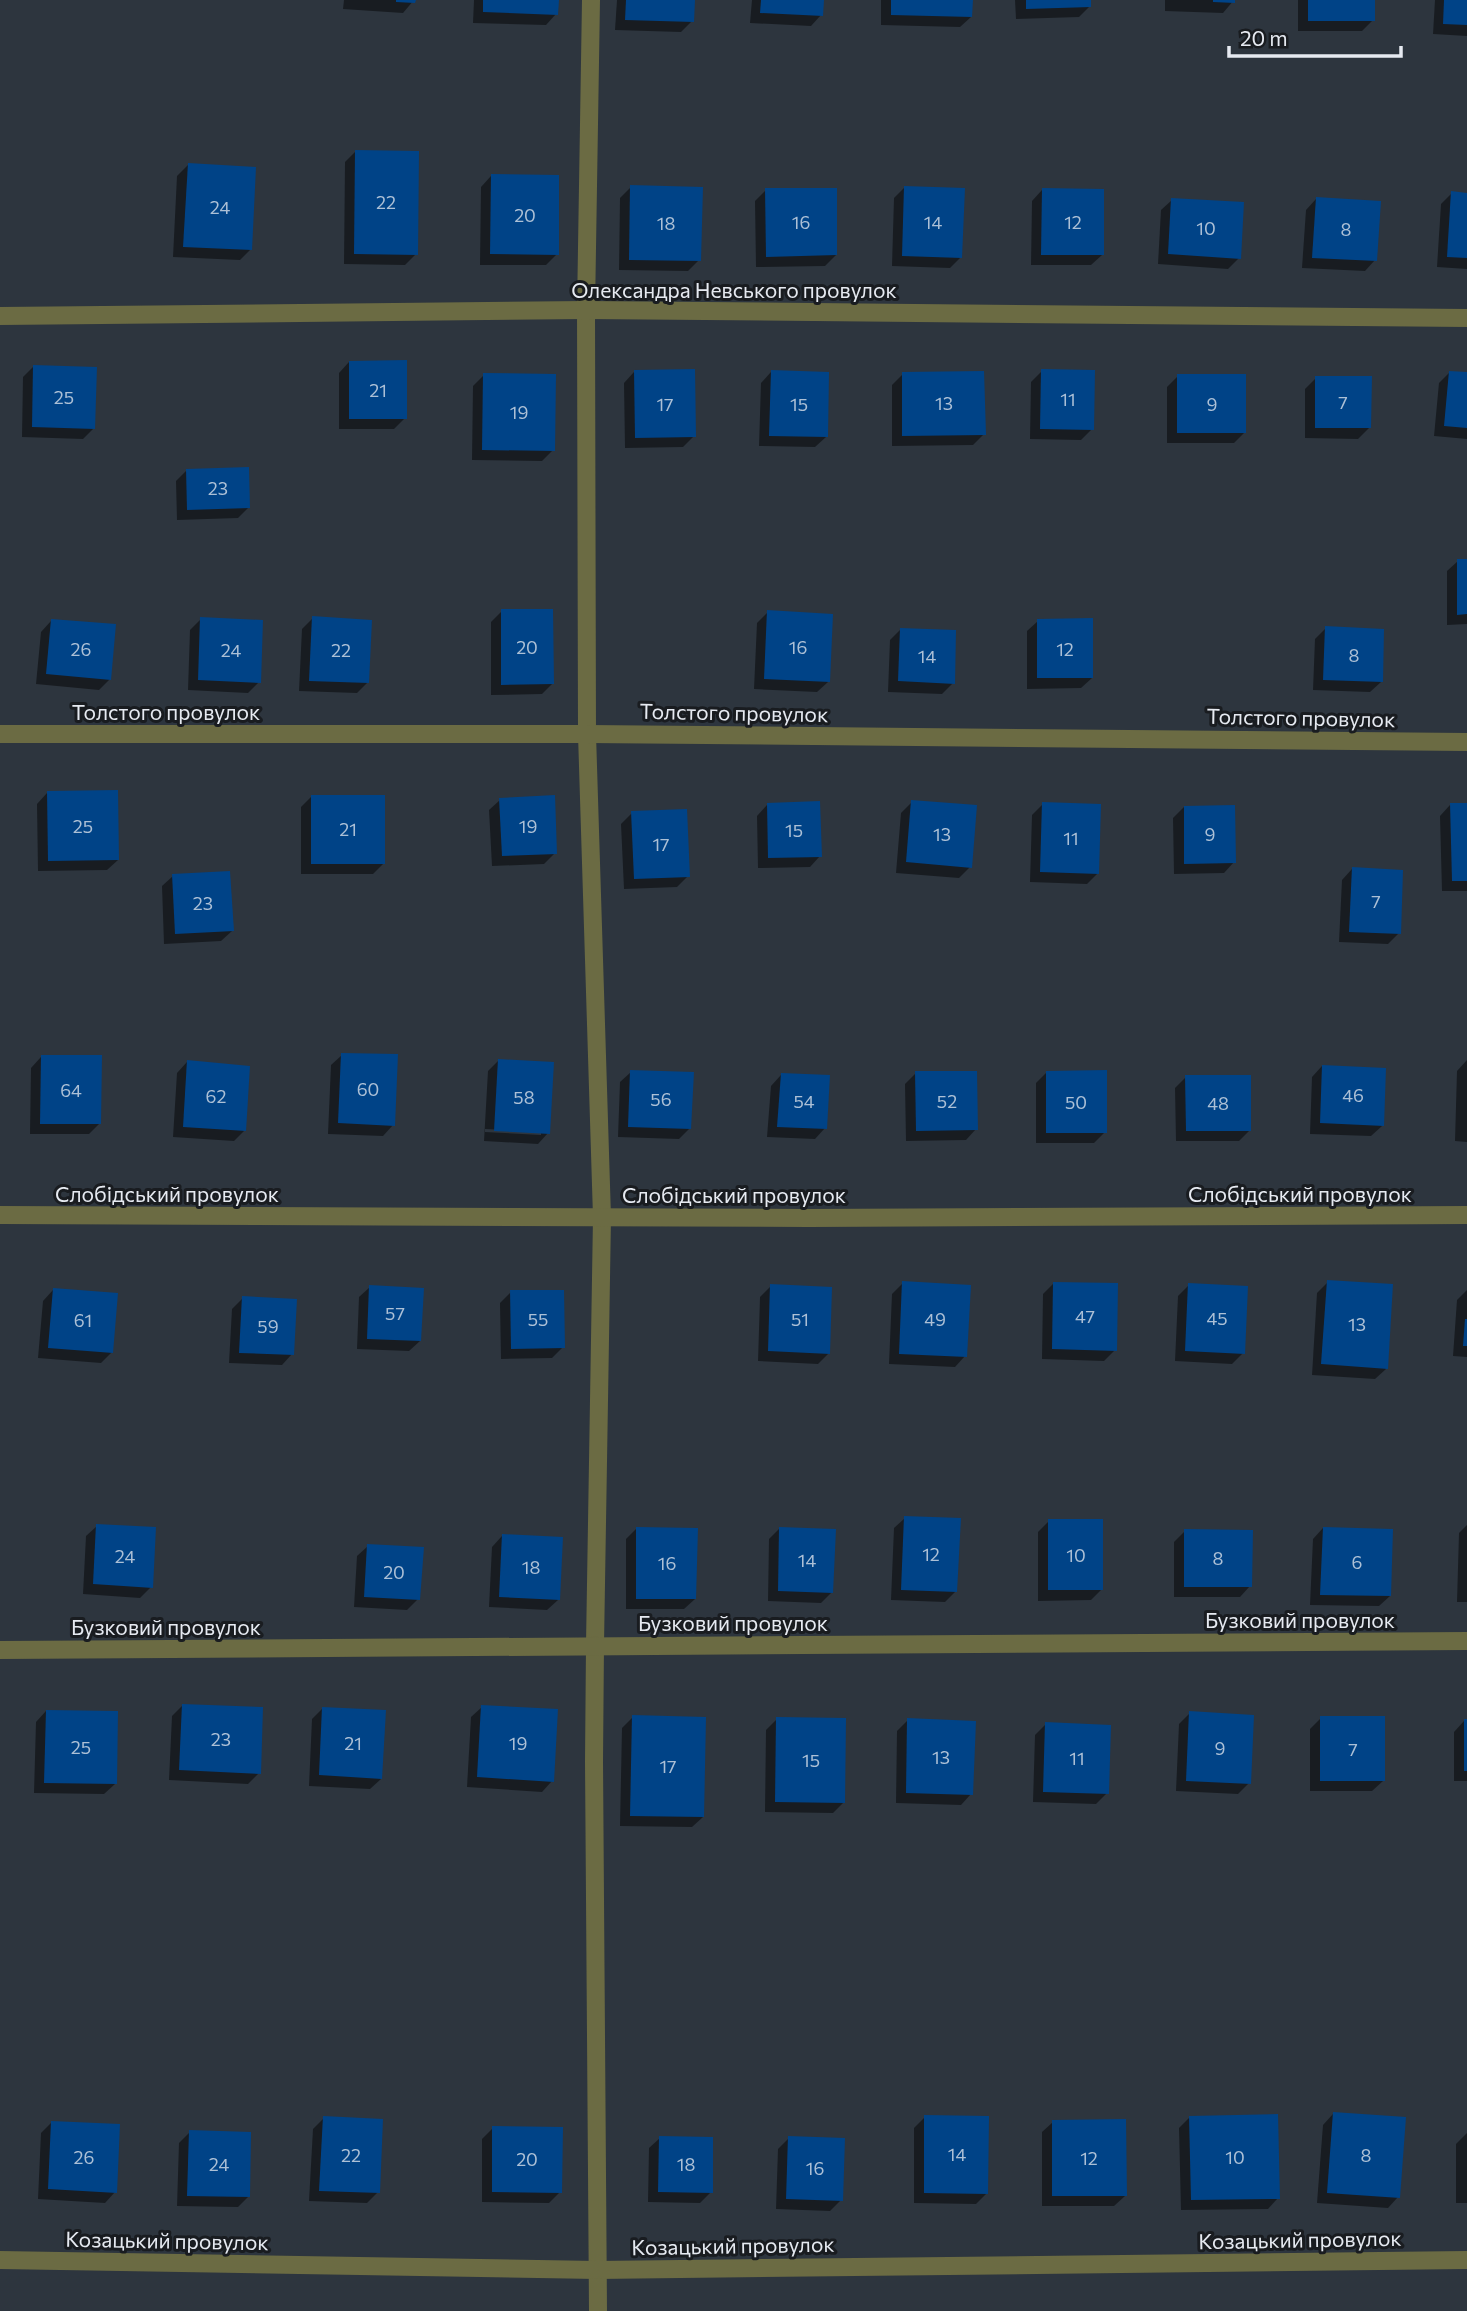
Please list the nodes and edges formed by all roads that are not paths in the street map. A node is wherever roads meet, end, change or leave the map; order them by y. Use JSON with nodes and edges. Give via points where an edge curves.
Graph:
{"nodes":[{"id":1,"x":591,"y":0,"type":"edge"},
{"id":2,"x":586,"y":310,"type":"junction"},
{"id":3,"x":0,"y":316,"type":"edge"},
{"id":4,"x":1467,"y":318,"type":"edge"},
{"id":5,"x":0,"y":734,"type":"edge"},
{"id":6,"x":587,"y":734,"type":"junction"},
{"id":7,"x":1467,"y":742,"type":"edge"},
{"id":8,"x":0,"y":1215,"type":"edge"},
{"id":9,"x":1467,"y":1215,"type":"edge"},
{"id":10,"x":602,"y":1217,"type":"junction"},
{"id":11,"x":1467,"y":1642,"type":"edge"},
{"id":12,"x":595,"y":1645,"type":"junction"},
{"id":13,"x":0,"y":1650,"type":"edge"},
{"id":14,"x":0,"y":2260,"type":"edge"},
{"id":15,"x":1467,"y":2260,"type":"edge"},
{"id":16,"x":597,"y":2270,"type":"junction"},
{"id":17,"x":598,"y":2311,"type":"edge"}],
"edges":[{"from":1,"to":2,"type":"street"},
{"from":2,"to":3,"type":"street","name":"Олександра Невського провулок"},
{"from":2,"to":4,"type":"street","name":"Олександра Невського провулок"},
{"from":2,"to":6,"type":"street"},
{"from":5,"to":6,"type":"street","name":"Толстого провулок"},
{"from":6,"to":7,"type":"street","name":"Толстого провулок"},
{"from":6,"to":10,"type":"street"},
{"from":8,"to":10,"type":"street","name":"Слобідський провулок"},
{"from":9,"to":10,"type":"street","name":"Слобідський провулок"},
{"from":10,"to":12,"type":"street"},
{"from":11,"to":12,"type":"street","name":"Бузковий провулок"},
{"from":12,"to":13,"type":"street","name":"Бузковий провулок"},
{"from":12,"to":16,"type":"street"},
{"from":14,"to":16,"type":"street","name":"Козацький провулок"},
{"from":15,"to":16,"type":"street","name":"Козацький провулок"},
{"from":16,"to":17,"type":"street"}]}
